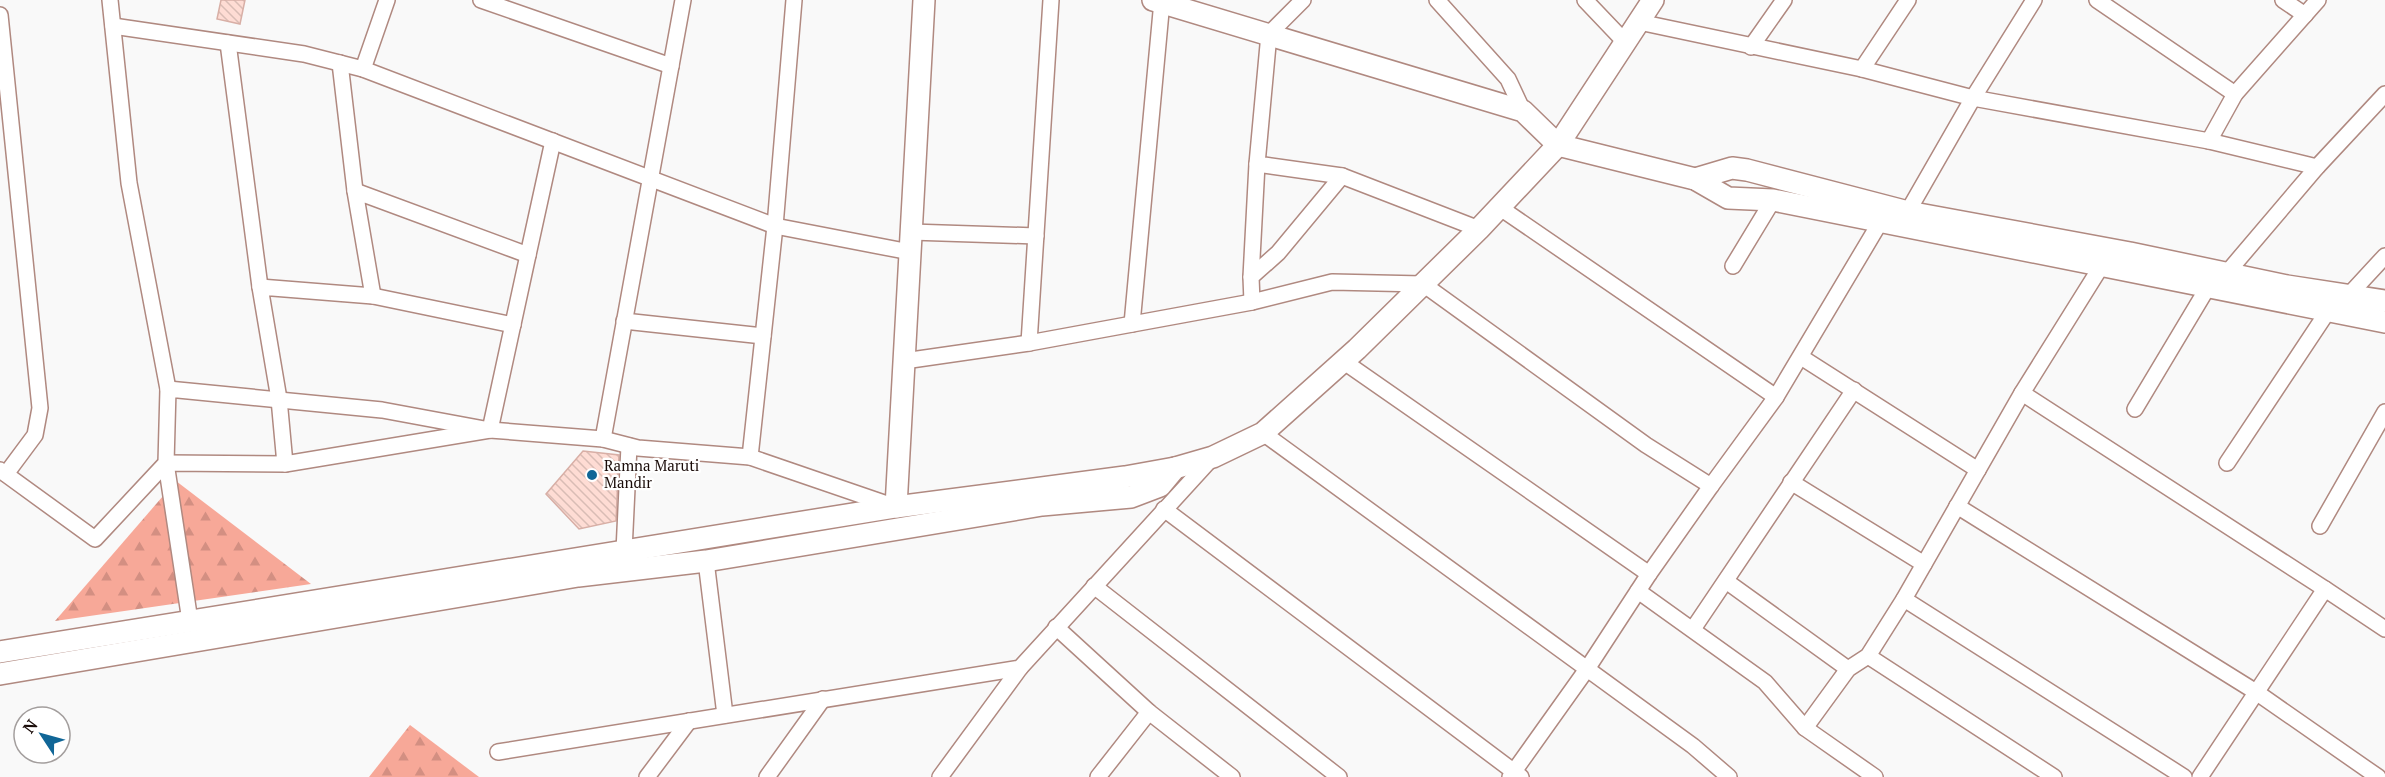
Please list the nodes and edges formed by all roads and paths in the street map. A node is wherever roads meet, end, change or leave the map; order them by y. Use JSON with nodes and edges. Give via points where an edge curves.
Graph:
{"nodes":[{"id":1,"x":110,"y":0,"type":"edge"},
{"id":2,"x":387,"y":0,"type":"edge"},
{"id":3,"x":481,"y":0,"type":"edge"},
{"id":4,"x":683,"y":0,"type":"edge"},
{"id":5,"x":794,"y":0,"type":"edge"},
{"id":6,"x":924,"y":0,"type":"edge"},
{"id":7,"x":1051,"y":0,"type":"edge"},
{"id":8,"x":1303,"y":0,"type":"edge"},
{"id":9,"x":1437,"y":0,"type":"edge"},
{"id":10,"x":1586,"y":0,"type":"edge"},
{"id":11,"x":1653,"y":0,"type":"edge"},
{"id":12,"x":1784,"y":0,"type":"edge"},
{"id":13,"x":1908,"y":0,"type":"edge"},
{"id":14,"x":2034,"y":0,"type":"edge"},
{"id":15,"x":2097,"y":0,"type":"edge"},
{"id":16,"x":2283,"y":0,"type":"edge"},
{"id":17,"x":2318,"y":0,"type":"edge"},
{"id":18,"x":1157,"y":1,"type":"edge"},
{"id":19,"x":0,"y":15,"type":"edge"},
{"id":20,"x":2305,"y":15,"type":"junction"},
{"id":21,"x":1639,"y":22,"type":"junction"},
{"id":22,"x":113,"y":26,"type":"junction"},
{"id":23,"x":1269,"y":33,"type":"junction"},
{"id":24,"x":1625,"y":42,"type":"junction"},
{"id":25,"x":228,"y":43,"type":"junction"},
{"id":26,"x":1751,"y":47,"type":"junction"},
{"id":27,"x":340,"y":63,"type":"junction"},
{"id":28,"x":671,"y":66,"type":"junction"},
{"id":29,"x":363,"y":69,"type":"junction"},
{"id":30,"x":1862,"y":69,"type":"junction"},
{"id":31,"x":2235,"y":94,"type":"junction"},
{"id":32,"x":2385,"y":94,"type":"edge"},
{"id":33,"x":1972,"y":98,"type":"junction"},
{"id":34,"x":1523,"y":111,"type":"junction"},
{"id":35,"x":553,"y":141,"type":"junction"},
{"id":36,"x":2210,"y":141,"type":"junction"},
{"id":37,"x":1558,"y":145,"type":"junction"},
{"id":38,"x":1257,"y":164,"type":"junction"},
{"id":39,"x":2317,"y":167,"type":"junction"},
{"id":40,"x":1342,"y":176,"type":"junction"},
{"id":41,"x":650,"y":177,"type":"junction"},
{"id":42,"x":1780,"y":178,"type":"junction"},
{"id":43,"x":1695,"y":179,"type":"junction"},
{"id":44,"x":355,"y":190,"type":"junction"},
{"id":45,"x":1773,"y":200,"type":"junction"},
{"id":46,"x":1499,"y":207,"type":"junction"},
{"id":47,"x":1894,"y":216,"type":"junction"},
{"id":48,"x":775,"y":226,"type":"junction"},
{"id":49,"x":1479,"y":229,"type":"junction"},
{"id":50,"x":1036,"y":237,"type":"junction"},
{"id":51,"x":911,"y":242,"type":"junction"},
{"id":52,"x":528,"y":255,"type":"junction"},
{"id":53,"x":2385,"y":256,"type":"edge"},
{"id":54,"x":2102,"y":265,"type":"junction"},
{"id":55,"x":1733,"y":266,"type":"dead end"},
{"id":56,"x":2170,"y":270,"type":"junction"},
{"id":57,"x":2226,"y":274,"type":"junction"},
{"id":58,"x":1251,"y":277,"type":"junction"},
{"id":59,"x":1423,"y":284,"type":"junction"},
{"id":60,"x":260,"y":287,"type":"junction"},
{"id":61,"x":2208,"y":287,"type":"junction"},
{"id":62,"x":374,"y":296,"type":"junction"},
{"id":63,"x":2348,"y":296,"type":"junction"},
{"id":64,"x":2385,"y":301,"type":"edge"},
{"id":65,"x":1252,"y":302,"type":"junction"},
{"id":66,"x":2328,"y":311,"type":"junction"},
{"id":67,"x":624,"y":321,"type":"junction"},
{"id":68,"x":2385,"y":322,"type":"edge"},
{"id":69,"x":1132,"y":324,"type":"junction"},
{"id":70,"x":513,"y":325,"type":"junction"},
{"id":71,"x":763,"y":336,"type":"junction"},
{"id":72,"x":1029,"y":343,"type":"junction"},
{"id":73,"x":1801,"y":357,"type":"junction"},
{"id":74,"x":904,"y":361,"type":"junction"},
{"id":75,"x":1343,"y":361,"type":"junction"},
{"id":76,"x":168,"y":389,"type":"junction"},
{"id":77,"x":1854,"y":390,"type":"junction"},
{"id":78,"x":2022,"y":393,"type":"junction"},
{"id":79,"x":1776,"y":397,"type":"junction"},
{"id":80,"x":279,"y":399,"type":"junction"},
{"id":81,"x":2135,"y":409,"type":"dead end"},
{"id":82,"x":2385,"y":412,"type":"edge"},
{"id":83,"x":490,"y":430,"type":"junction"},
{"id":84,"x":1263,"y":432,"type":"junction"},
{"id":85,"x":603,"y":439,"type":"junction"},
{"id":86,"x":629,"y":446,"type":"junction"},
{"id":87,"x":750,"y":457,"type":"junction"},
{"id":88,"x":1213,"y":457,"type":"junction"},
{"id":89,"x":166,"y":463,"type":"junction"},
{"id":90,"x":2227,"y":463,"type":"dead end"},
{"id":91,"x":285,"y":464,"type":"junction"},
{"id":92,"x":1175,"y":468,"type":"junction"},
{"id":93,"x":1978,"y":470,"type":"junction"},
{"id":94,"x":3,"y":472,"type":"edge"},
{"id":95,"x":1791,"y":482,"type":"junction"},
{"id":96,"x":1712,"y":486,"type":"junction"},
{"id":97,"x":1957,"y":506,"type":"junction"},
{"id":98,"x":896,"y":507,"type":"junction"},
{"id":99,"x":1164,"y":509,"type":"junction"},
{"id":100,"x":2320,"y":526,"type":"dead end"},
{"id":101,"x":624,"y":551,"type":"junction"},
{"id":102,"x":706,"y":561,"type":"junction"},
{"id":103,"x":1924,"y":564,"type":"junction"},
{"id":104,"x":1649,"y":574,"type":"junction"},
{"id":105,"x":1726,"y":581,"type":"junction"},
{"id":106,"x":1095,"y":586,"type":"junction"},
{"id":107,"x":2325,"y":589,"type":"junction"},
{"id":108,"x":1638,"y":591,"type":"junction"},
{"id":109,"x":1904,"y":599,"type":"junction"},
{"id":110,"x":190,"y":621,"type":"junction"},
{"id":111,"x":1056,"y":627,"type":"junction"},
{"id":112,"x":1693,"y":629,"type":"junction"},
{"id":113,"x":2385,"y":629,"type":"edge"},
{"id":114,"x":0,"y":652,"type":"edge"},
{"id":115,"x":1868,"y":656,"type":"junction"},
{"id":116,"x":1020,"y":668,"type":"junction"},
{"id":117,"x":1587,"y":669,"type":"junction"},
{"id":118,"x":1848,"y":669,"type":"junction"},
{"id":119,"x":0,"y":674,"type":"edge"},
{"id":120,"x":2256,"y":692,"type":"junction"},
{"id":121,"x":823,"y":699,"type":"junction"},
{"id":122,"x":1149,"y":712,"type":"junction"},
{"id":123,"x":725,"y":715,"type":"junction"},
{"id":124,"x":689,"y":721,"type":"junction"},
{"id":125,"x":1805,"y":728,"type":"junction"},
{"id":126,"x":498,"y":752,"type":"dead end"},
{"id":127,"x":1515,"y":775,"type":"edge"},
{"id":128,"x":647,"y":777,"type":"edge"},
{"id":129,"x":767,"y":777,"type":"edge"},
{"id":130,"x":940,"y":777,"type":"edge"},
{"id":131,"x":1098,"y":777,"type":"edge"},
{"id":132,"x":1232,"y":777,"type":"edge"},
{"id":133,"x":1338,"y":777,"type":"edge"},
{"id":134,"x":1729,"y":777,"type":"edge"},
{"id":135,"x":1875,"y":777,"type":"edge"},
{"id":136,"x":2054,"y":777,"type":"edge"},
{"id":137,"x":2184,"y":777,"type":"edge"},
{"id":138,"x":2200,"y":777,"type":"edge"},
{"id":139,"x":2378,"y":777,"type":"edge"}],
"edges":[{"from":1,"to":22,"type":"street"},
{"from":2,"to":29,"type":"street"},
{"from":3,"to":28,"type":"street"},
{"from":4,"to":28,"type":"street"},
{"from":5,"to":48,"type":"street"},
{"from":6,"to":51,"type":"street"},
{"from":7,"to":50,"type":"street"},
{"from":8,"to":23,"type":"street"},
{"from":9,"to":34,"type":"street","via":[[1508,79]]},
{"from":10,"to":24,"type":"street"},
{"from":11,"to":21,"type":"street"},
{"from":12,"to":26,"type":"street"},
{"from":13,"to":30,"type":"street"},
{"from":14,"to":33,"type":"street"},
{"from":15,"to":31,"type":"street"},
{"from":16,"to":20,"type":"street"},
{"from":17,"to":20,"type":"street"},
{"from":18,"to":23,"type":"street"},
{"from":18,"to":69,"type":"street"},
{"from":19,"to":94,"type":"street","via":[[40,408],[35,435]]},
{"from":20,"to":31,"type":"street"},
{"from":21,"to":24,"type":"street"},
{"from":21,"to":26,"type":"street"},
{"from":22,"to":25,"type":"street"},
{"from":22,"to":76,"type":"street","via":[[129,183]]},
{"from":23,"to":34,"type":"street"},
{"from":23,"to":38,"type":"street"},
{"from":24,"to":37,"type":"street"},
{"from":25,"to":27,"type":"street"},
{"from":25,"to":60,"type":"street"},
{"from":26,"to":30,"type":"street"},
{"from":27,"to":29,"type":"street"},
{"from":27,"to":44,"type":"street"},
{"from":28,"to":41,"type":"street"},
{"from":29,"to":35,"type":"street"},
{"from":30,"to":33,"type":"street"},
{"from":31,"to":36,"type":"street"},
{"from":32,"to":39,"type":"street"},
{"from":33,"to":36,"type":"street"},
{"from":33,"to":47,"type":"street"},
{"from":34,"to":37,"type":"street"},
{"from":35,"to":41,"type":"street"},
{"from":35,"to":52,"type":"street"},
{"from":36,"to":39,"type":"street"},
{"from":37,"to":43,"type":"street"},
{"from":37,"to":46,"type":"street"},
{"from":38,"to":40,"type":"street"},
{"from":38,"to":58,"type":"street"},
{"from":39,"to":57,"type":"street"},
{"from":40,"to":49,"type":"street"},
{"from":40,"to":58,"type":"street","via":[[1278,253]]},
{"from":41,"to":48,"type":"street"},
{"from":41,"to":67,"type":"street"},
{"from":42,"to":43,"type":"street","via":[[1732,168]]},
{"from":42,"to":45,"type":"street"},
{"from":42,"to":47,"type":"street"},
{"from":43,"to":45,"type":"street","via":[[1728,198]]},
{"from":44,"to":52,"type":"street"},
{"from":44,"to":62,"type":"street"},
{"from":45,"to":47,"type":"street"},
{"from":45,"to":55,"type":"street"},
{"from":46,"to":49,"type":"street"},
{"from":46,"to":79,"type":"street"},
{"from":47,"to":54,"type":"street"},
{"from":47,"to":56,"type":"street"},
{"from":47,"to":73,"type":"street"},
{"from":48,"to":51,"type":"street"},
{"from":48,"to":71,"type":"street"},
{"from":49,"to":59,"type":"street"},
{"from":50,"to":51,"type":"street"},
{"from":50,"to":72,"type":"street"},
{"from":51,"to":74,"type":"street"},
{"from":52,"to":70,"type":"street"},
{"from":53,"to":63,"type":"street"},
{"from":54,"to":56,"type":"street"},
{"from":54,"to":78,"type":"street"},
{"from":56,"to":57,"type":"street"},
{"from":56,"to":61,"type":"street"},
{"from":57,"to":63,"type":"street"},
{"from":58,"to":65,"type":"street"},
{"from":59,"to":65,"type":"street","via":[[1332,282]]},
{"from":59,"to":75,"type":"street"},
{"from":59,"to":96,"type":"street","via":[[1646,445]]},
{"from":60,"to":62,"type":"street"},
{"from":60,"to":80,"type":"street"},
{"from":61,"to":66,"type":"street"},
{"from":61,"to":81,"type":"street"},
{"from":62,"to":70,"type":"street"},
{"from":63,"to":64,"type":"street"},
{"from":65,"to":69,"type":"street"},
{"from":66,"to":68,"type":"street"},
{"from":66,"to":90,"type":"street"},
{"from":67,"to":71,"type":"street"},
{"from":67,"to":85,"type":"street"},
{"from":69,"to":72,"type":"street"},
{"from":70,"to":83,"type":"street"},
{"from":71,"to":87,"type":"street"},
{"from":72,"to":74,"type":"street"},
{"from":73,"to":77,"type":"street"},
{"from":73,"to":79,"type":"street"},
{"from":74,"to":98,"type":"street"},
{"from":75,"to":84,"type":"street"},
{"from":75,"to":104,"type":"street"},
{"from":76,"to":80,"type":"street"},
{"from":76,"to":89,"type":"street"},
{"from":77,"to":93,"type":"street"},
{"from":77,"to":95,"type":"street"},
{"from":78,"to":93,"type":"street"},
{"from":78,"to":107,"type":"street"},
{"from":79,"to":96,"type":"street"},
{"from":80,"to":83,"type":"street","via":[[382,410]]},
{"from":80,"to":91,"type":"street"},
{"from":82,"to":100,"type":"street"},
{"from":83,"to":85,"type":"street"},
{"from":83,"to":91,"type":"street"},
{"from":84,"to":88,"type":"street"},
{"from":84,"to":117,"type":"street"},
{"from":85,"to":86,"type":"street"},
{"from":86,"to":87,"type":"street"},
{"from":86,"to":101,"type":"street"},
{"from":87,"to":98,"type":"street"},
{"from":88,"to":92,"type":"street"},
{"from":88,"to":99,"type":"street"},
{"from":89,"to":91,"type":"street"},
{"from":89,"to":94,"type":"street","via":[[95,539]]},
{"from":89,"to":110,"type":"street"},
{"from":92,"to":98,"type":"street"},
{"from":92,"to":102,"type":"street","via":[[1160,486],[1131,497],[1042,505]]},
{"from":93,"to":97,"type":"street"},
{"from":95,"to":103,"type":"street"},
{"from":95,"to":105,"type":"street"},
{"from":96,"to":104,"type":"street"},
{"from":97,"to":103,"type":"street"},
{"from":97,"to":120,"type":"street"},
{"from":98,"to":101,"type":"street"},
{"from":99,"to":106,"type":"street"},
{"from":99,"to":127,"type":"street"},
{"from":101,"to":110,"type":"street"},
{"from":102,"to":119,"type":"street","via":[[578,576]]},
{"from":102,"to":123,"type":"street"},
{"from":103,"to":109,"type":"street"},
{"from":104,"to":108,"type":"street"},
{"from":105,"to":112,"type":"street"},
{"from":105,"to":118,"type":"street"},
{"from":106,"to":111,"type":"street"},
{"from":106,"to":133,"type":"street"},
{"from":107,"to":113,"type":"street"},
{"from":107,"to":120,"type":"street"},
{"from":108,"to":112,"type":"street"},
{"from":108,"to":117,"type":"street"},
{"from":109,"to":115,"type":"street"},
{"from":109,"to":137,"type":"street"},
{"from":110,"to":114,"type":"street"},
{"from":111,"to":116,"type":"street"},
{"from":111,"to":122,"type":"street"},
{"from":112,"to":125,"type":"street","via":[[1765,682]]},
{"from":115,"to":118,"type":"street"},
{"from":115,"to":136,"type":"street"},
{"from":116,"to":121,"type":"street"},
{"from":116,"to":130,"type":"street"},
{"from":117,"to":127,"type":"street"},
{"from":117,"to":134,"type":"street"},
{"from":118,"to":125,"type":"street"},
{"from":120,"to":138,"type":"street"},
{"from":120,"to":139,"type":"street"},
{"from":121,"to":123,"type":"street"},
{"from":121,"to":129,"type":"street"},
{"from":122,"to":131,"type":"street"},
{"from":122,"to":132,"type":"street"},
{"from":123,"to":124,"type":"street"},
{"from":124,"to":126,"type":"street"},
{"from":124,"to":128,"type":"street"},
{"from":125,"to":135,"type":"street"}]}
